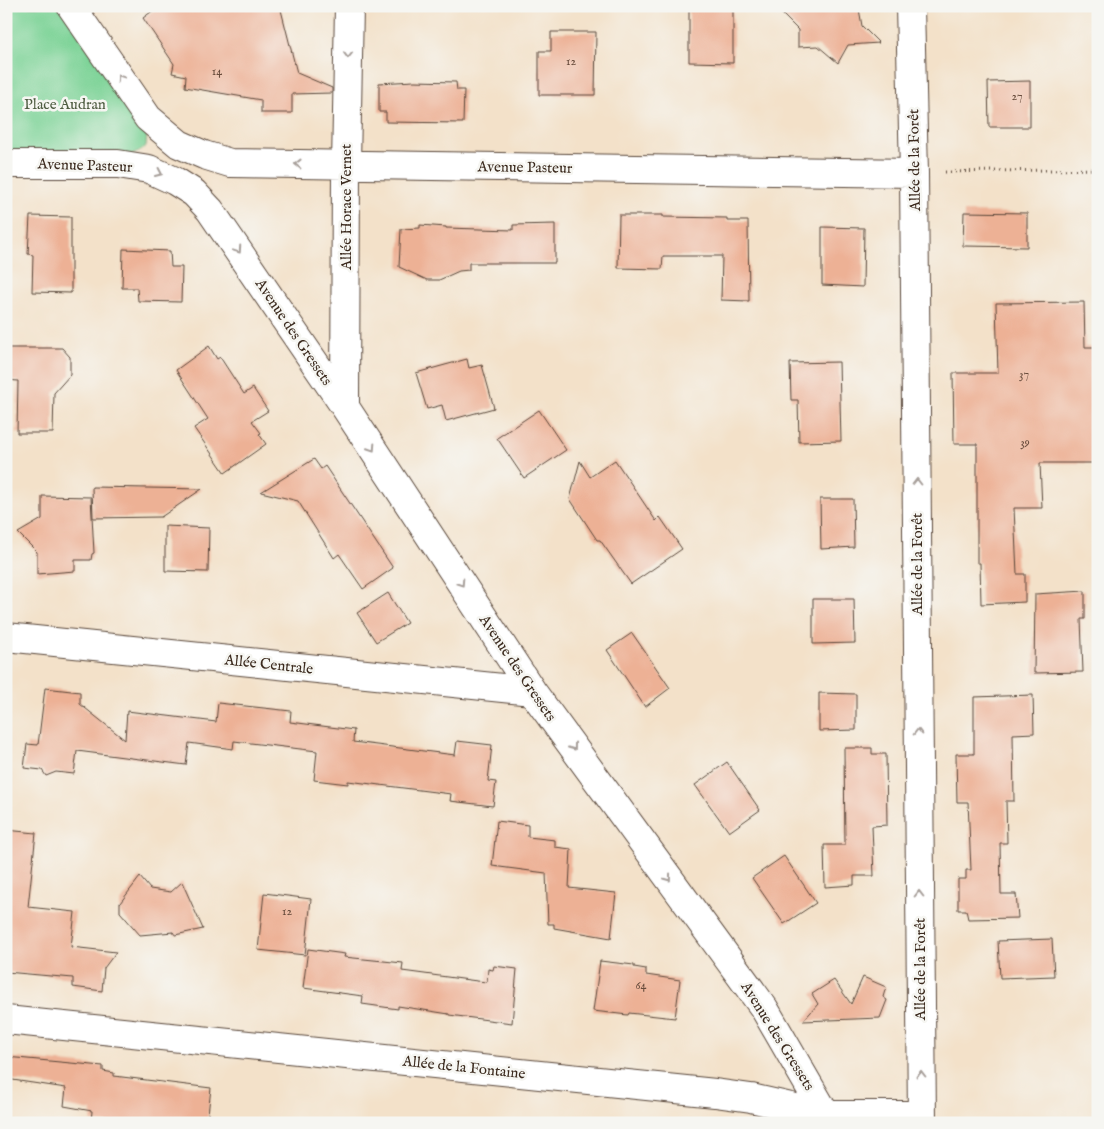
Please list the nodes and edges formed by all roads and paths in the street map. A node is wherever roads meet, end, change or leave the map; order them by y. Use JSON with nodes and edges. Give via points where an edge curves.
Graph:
{"nodes":[{"id":1,"x":70,"y":6,"type":"edge"},
{"id":2,"x":349,"y":6,"type":"edge"},
{"id":3,"x":910,"y":6,"type":"edge"},
{"id":4,"x":6,"y":164,"type":"edge"},
{"id":5,"x":346,"y":165,"type":"junction"},
{"id":6,"x":1098,"y":169,"type":"edge"},
{"id":7,"x":914,"y":173,"type":"junction"},
{"id":8,"x":210,"y":210,"type":"joint"},
{"id":9,"x":345,"y":407,"type":"junction"},
{"id":10,"x":6,"y":637,"type":"edge"},
{"id":11,"x":532,"y":690,"type":"junction"},
{"id":12,"x":6,"y":1020,"type":"edge"},
{"id":13,"x":829,"y":1119,"type":"edge"},
{"id":14,"x":921,"y":1119,"type":"edge"}],
"edges":[{"from":5,"to":1,"type":"street","name":"Avenue Pasteur","one_way":true,"via":[[230,163],[179,144],[148,118]]},
{"from":2,"to":5,"type":"street","name":"Allée Horace Vernet","one_way":true},
{"from":3,"to":7,"type":"street","name":"Allée de la Forêt"},
{"from":4,"to":8,"type":"street","name":"Avenue Pasteur","one_way":true,"via":[[118,164],[149,168],[194,193]]},
{"from":5,"to":7,"type":"street","name":"Avenue Pasteur"},
{"from":5,"to":9,"type":"street","name":"Allée Horace Vernet"},
{"from":6,"to":7,"type":"path"},
{"from":14,"to":7,"type":"street","name":"Allée de la Forêt","one_way":true},
{"from":8,"to":9,"type":"street","name":"Avenue des Gressets","one_way":true},
{"from":9,"to":11,"type":"street","name":"Avenue des Gressets","one_way":true},
{"from":10,"to":11,"type":"street","name":"Allée Centrale"},
{"from":11,"to":13,"type":"street","name":"Avenue des Gressets","one_way":true,"via":[[764,1008]]},
{"from":12,"to":13,"type":"street","name":"Allée de la Fontaine","via":[[715,1093],[751,1098]]},
{"from":13,"to":14,"type":"street","name":"Allée de la Fontaine"}]}
